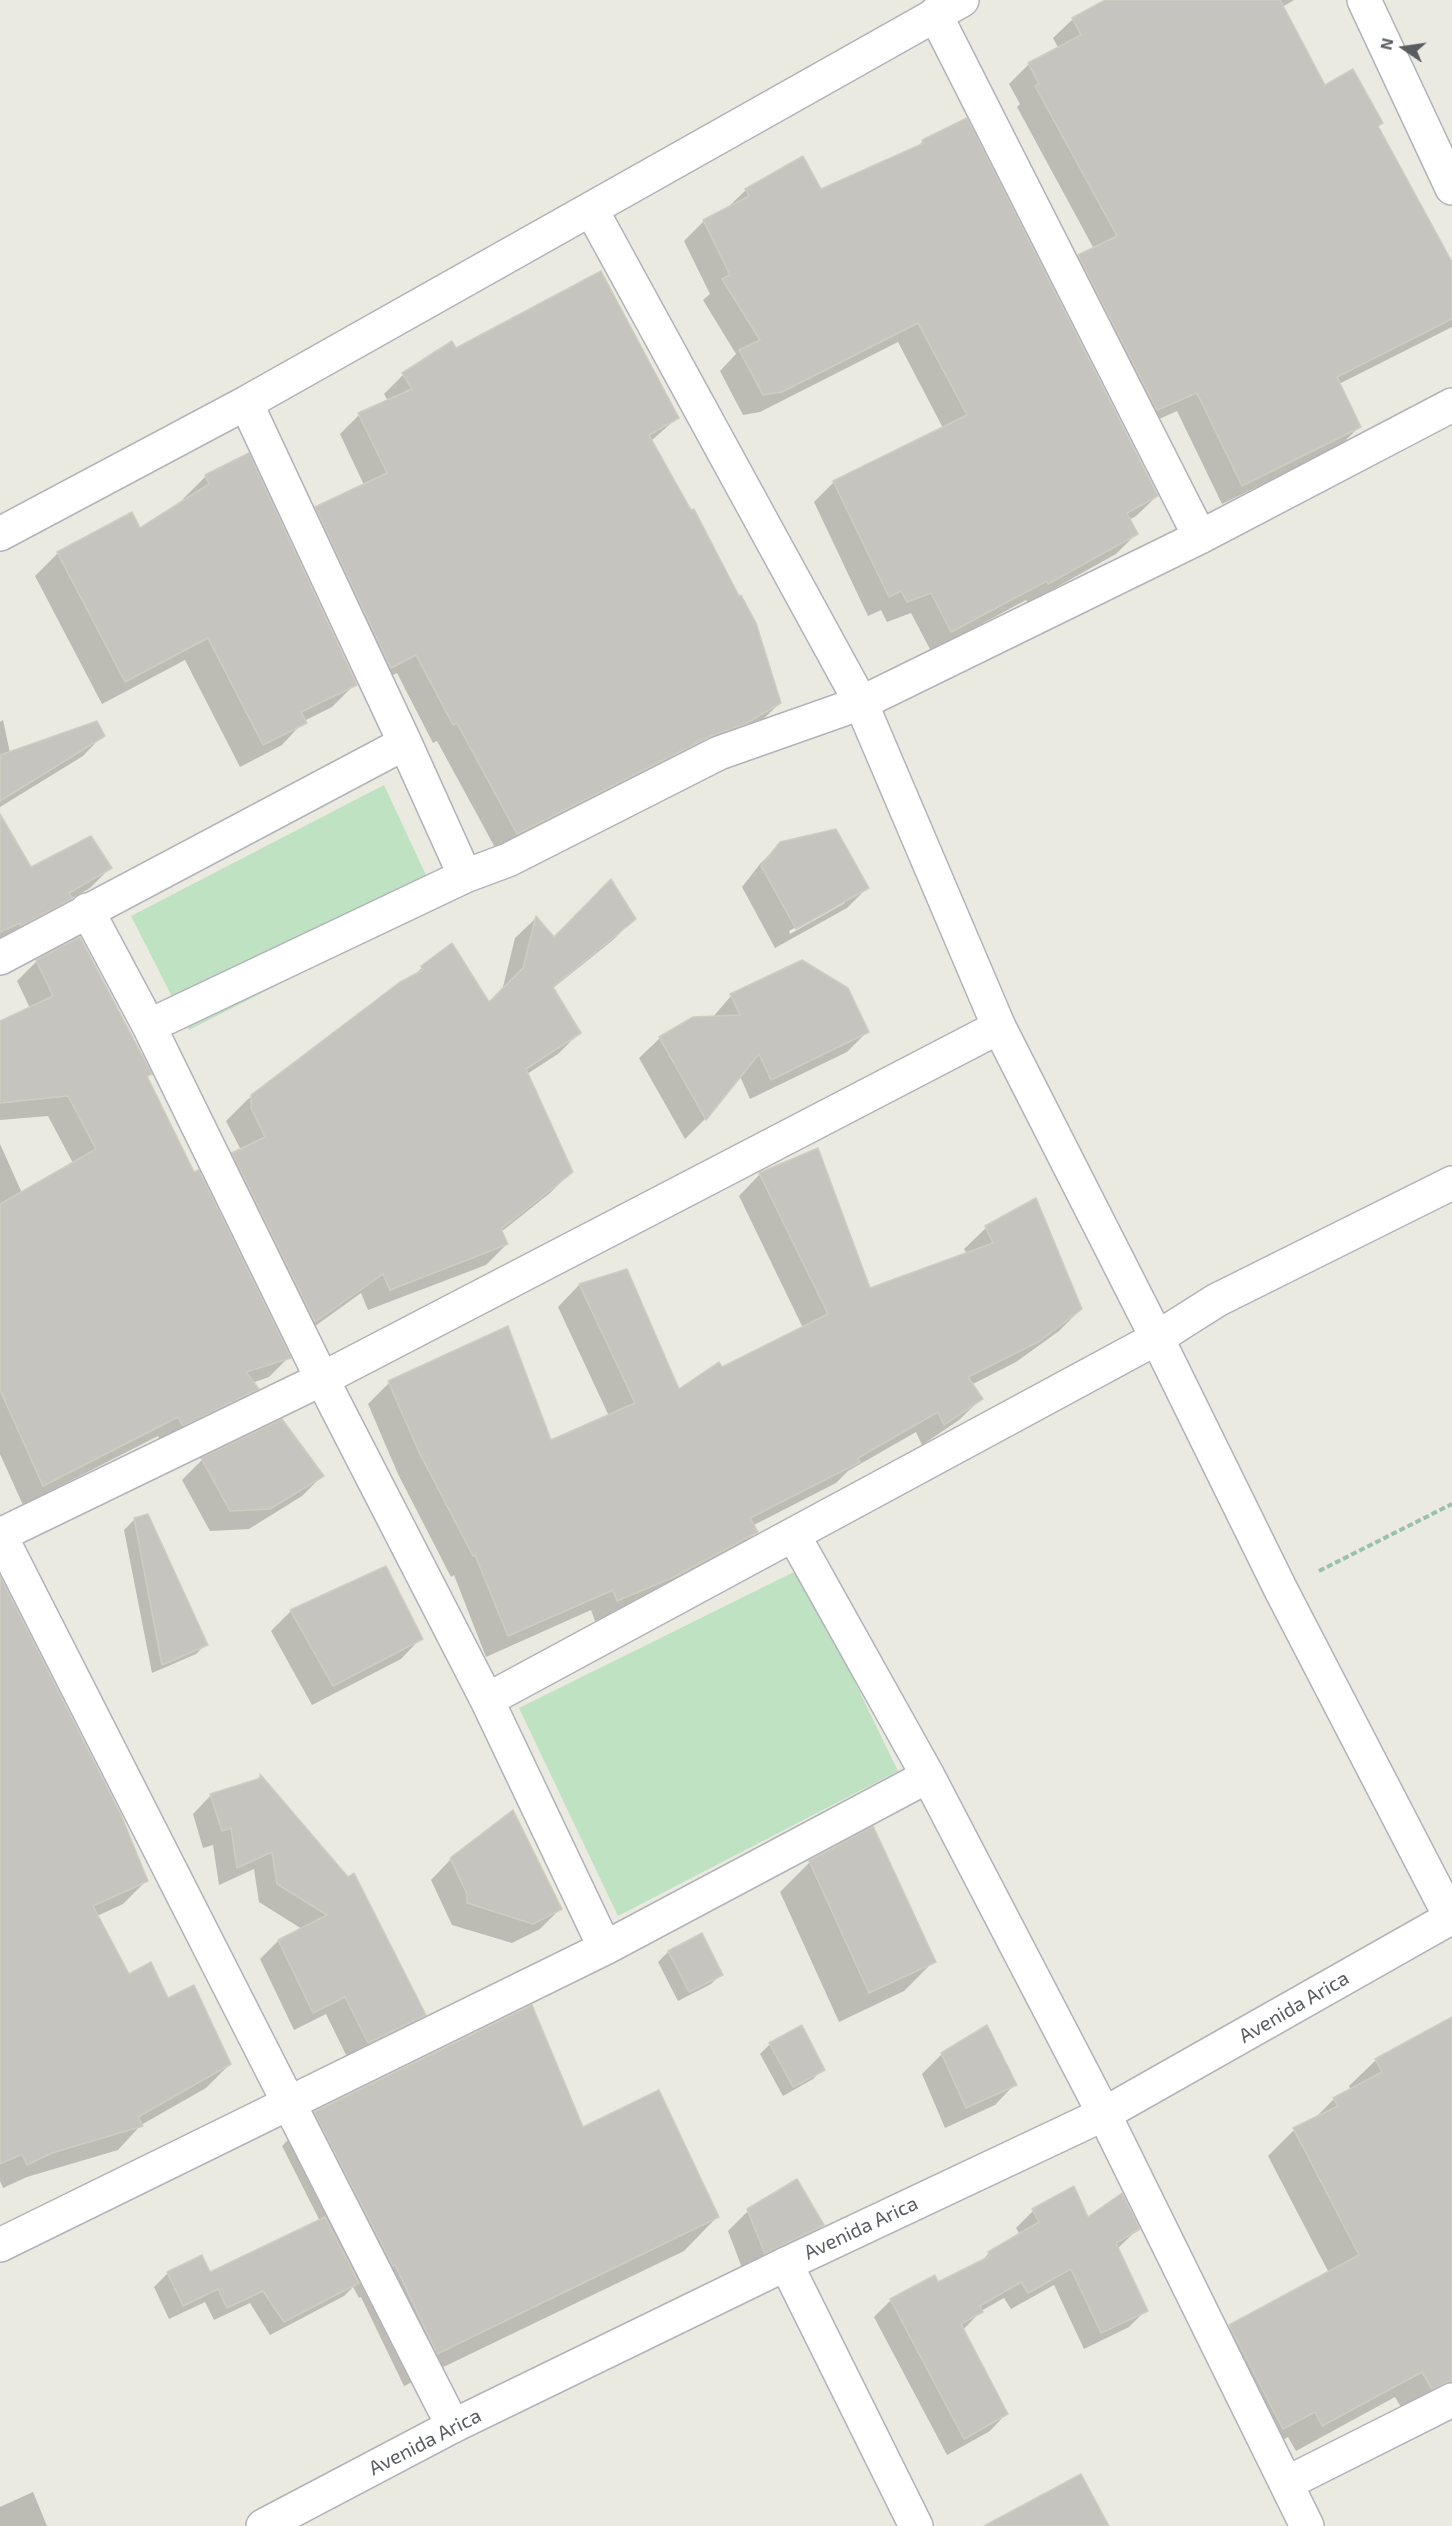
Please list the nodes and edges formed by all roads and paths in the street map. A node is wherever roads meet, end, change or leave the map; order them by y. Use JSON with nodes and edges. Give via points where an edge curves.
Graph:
{"nodes":[{"id":1,"x":1364,"y":0,"type":"edge"},
{"id":2,"x":949,"y":7,"type":"edge"},
{"id":3,"x":1452,"y":188,"type":"edge"},
{"id":4,"x":591,"y":209,"type":"junction"},
{"id":5,"x":246,"y":403,"type":"junction"},
{"id":6,"x":1452,"y":405,"type":"edge"},
{"id":7,"x":0,"y":534,"type":"edge"},
{"id":8,"x":1200,"y":537,"type":"junction"},
{"id":9,"x":861,"y":703,"type":"junction"},
{"id":10,"x":405,"y":743,"type":"junction"},
{"id":11,"x":465,"y":876,"type":"junction"},
{"id":12,"x":87,"y":910,"type":"junction"},
{"id":13,"x":0,"y":958,"type":"edge"},
{"id":14,"x":149,"y":1026,"type":"junction"},
{"id":15,"x":999,"y":1027,"type":"junction"},
{"id":16,"x":1452,"y":1183,"type":"edge"},
{"id":17,"x":1157,"y":1338,"type":"junction"},
{"id":18,"x":322,"y":1379,"type":"junction"},
{"id":19,"x":1452,"y":1504,"type":"edge"},
{"id":20,"x":794,"y":1536,"type":"junction"},
{"id":21,"x":1281,"y":1590,"type":"junction"},
{"id":22,"x":487,"y":1700,"type":"junction"},
{"id":23,"x":928,"y":1776,"type":"junction"},
{"id":24,"x":1451,"y":1918,"type":"edge"},
{"id":25,"x":605,"y":1948,"type":"junction"},
{"id":26,"x":287,"y":2103,"type":"junction"},
{"id":27,"x":1104,"y":2115,"type":"junction"},
{"id":28,"x":0,"y":2245,"type":"edge"},
{"id":29,"x":786,"y":2264,"type":"junction"},
{"id":30,"x":1452,"y":2400,"type":"edge"},
{"id":31,"x":453,"y":2426,"type":"junction"},
{"id":32,"x":1287,"y":2483,"type":"junction"},
{"id":33,"x":263,"y":2526,"type":"edge"},
{"id":34,"x":915,"y":2526,"type":"edge"},
{"id":35,"x":1307,"y":2526,"type":"edge"}],
"edges":[{"from":1,"to":3,"type":"street"},
{"from":2,"to":4,"type":"street"},
{"from":2,"to":8,"type":"street"},
{"from":4,"to":5,"type":"street"},
{"from":4,"to":9,"type":"street"},
{"from":5,"to":7,"type":"street"},
{"from":5,"to":10,"type":"street"},
{"from":6,"to":8,"type":"street"},
{"from":8,"to":9,"type":"street"},
{"from":9,"to":11,"type":"street","via":[[719,753],[508,860]]},
{"from":9,"to":15,"type":"street"},
{"from":10,"to":11,"type":"street"},
{"from":10,"to":12,"type":"street"},
{"from":11,"to":14,"type":"street"},
{"from":12,"to":13,"type":"street"},
{"from":12,"to":14,"type":"street"},
{"from":14,"to":18,"type":"street"},
{"from":15,"to":17,"type":"street"},
{"from":15,"to":18,"type":"street"},
{"from":16,"to":17,"type":"street","via":[[1217,1300]]},
{"from":17,"to":20,"type":"street"},
{"from":17,"to":21,"type":"street"},
{"from":18,"to":22,"type":"street"},
{"from":18,"to":26,"type":"street","via":[[0,1535]]},
{"from":19,"to":21,"type":"path"},
{"from":20,"to":22,"type":"street"},
{"from":20,"to":23,"type":"street"},
{"from":21,"to":24,"type":"street"},
{"from":22,"to":25,"type":"street"},
{"from":23,"to":25,"type":"street"},
{"from":23,"to":27,"type":"street"},
{"from":24,"to":27,"type":"street","name":"Avenida Arica"},
{"from":25,"to":26,"type":"street"},
{"from":26,"to":28,"type":"street"},
{"from":26,"to":31,"type":"street"},
{"from":27,"to":29,"type":"street","name":"Avenida Arica"},
{"from":27,"to":32,"type":"street"},
{"from":29,"to":31,"type":"street","name":"Avenida Arica"},
{"from":29,"to":34,"type":"street"},
{"from":30,"to":32,"type":"street"},
{"from":31,"to":33,"type":"street","name":"Avenida Arica"},
{"from":32,"to":35,"type":"street"}]}
